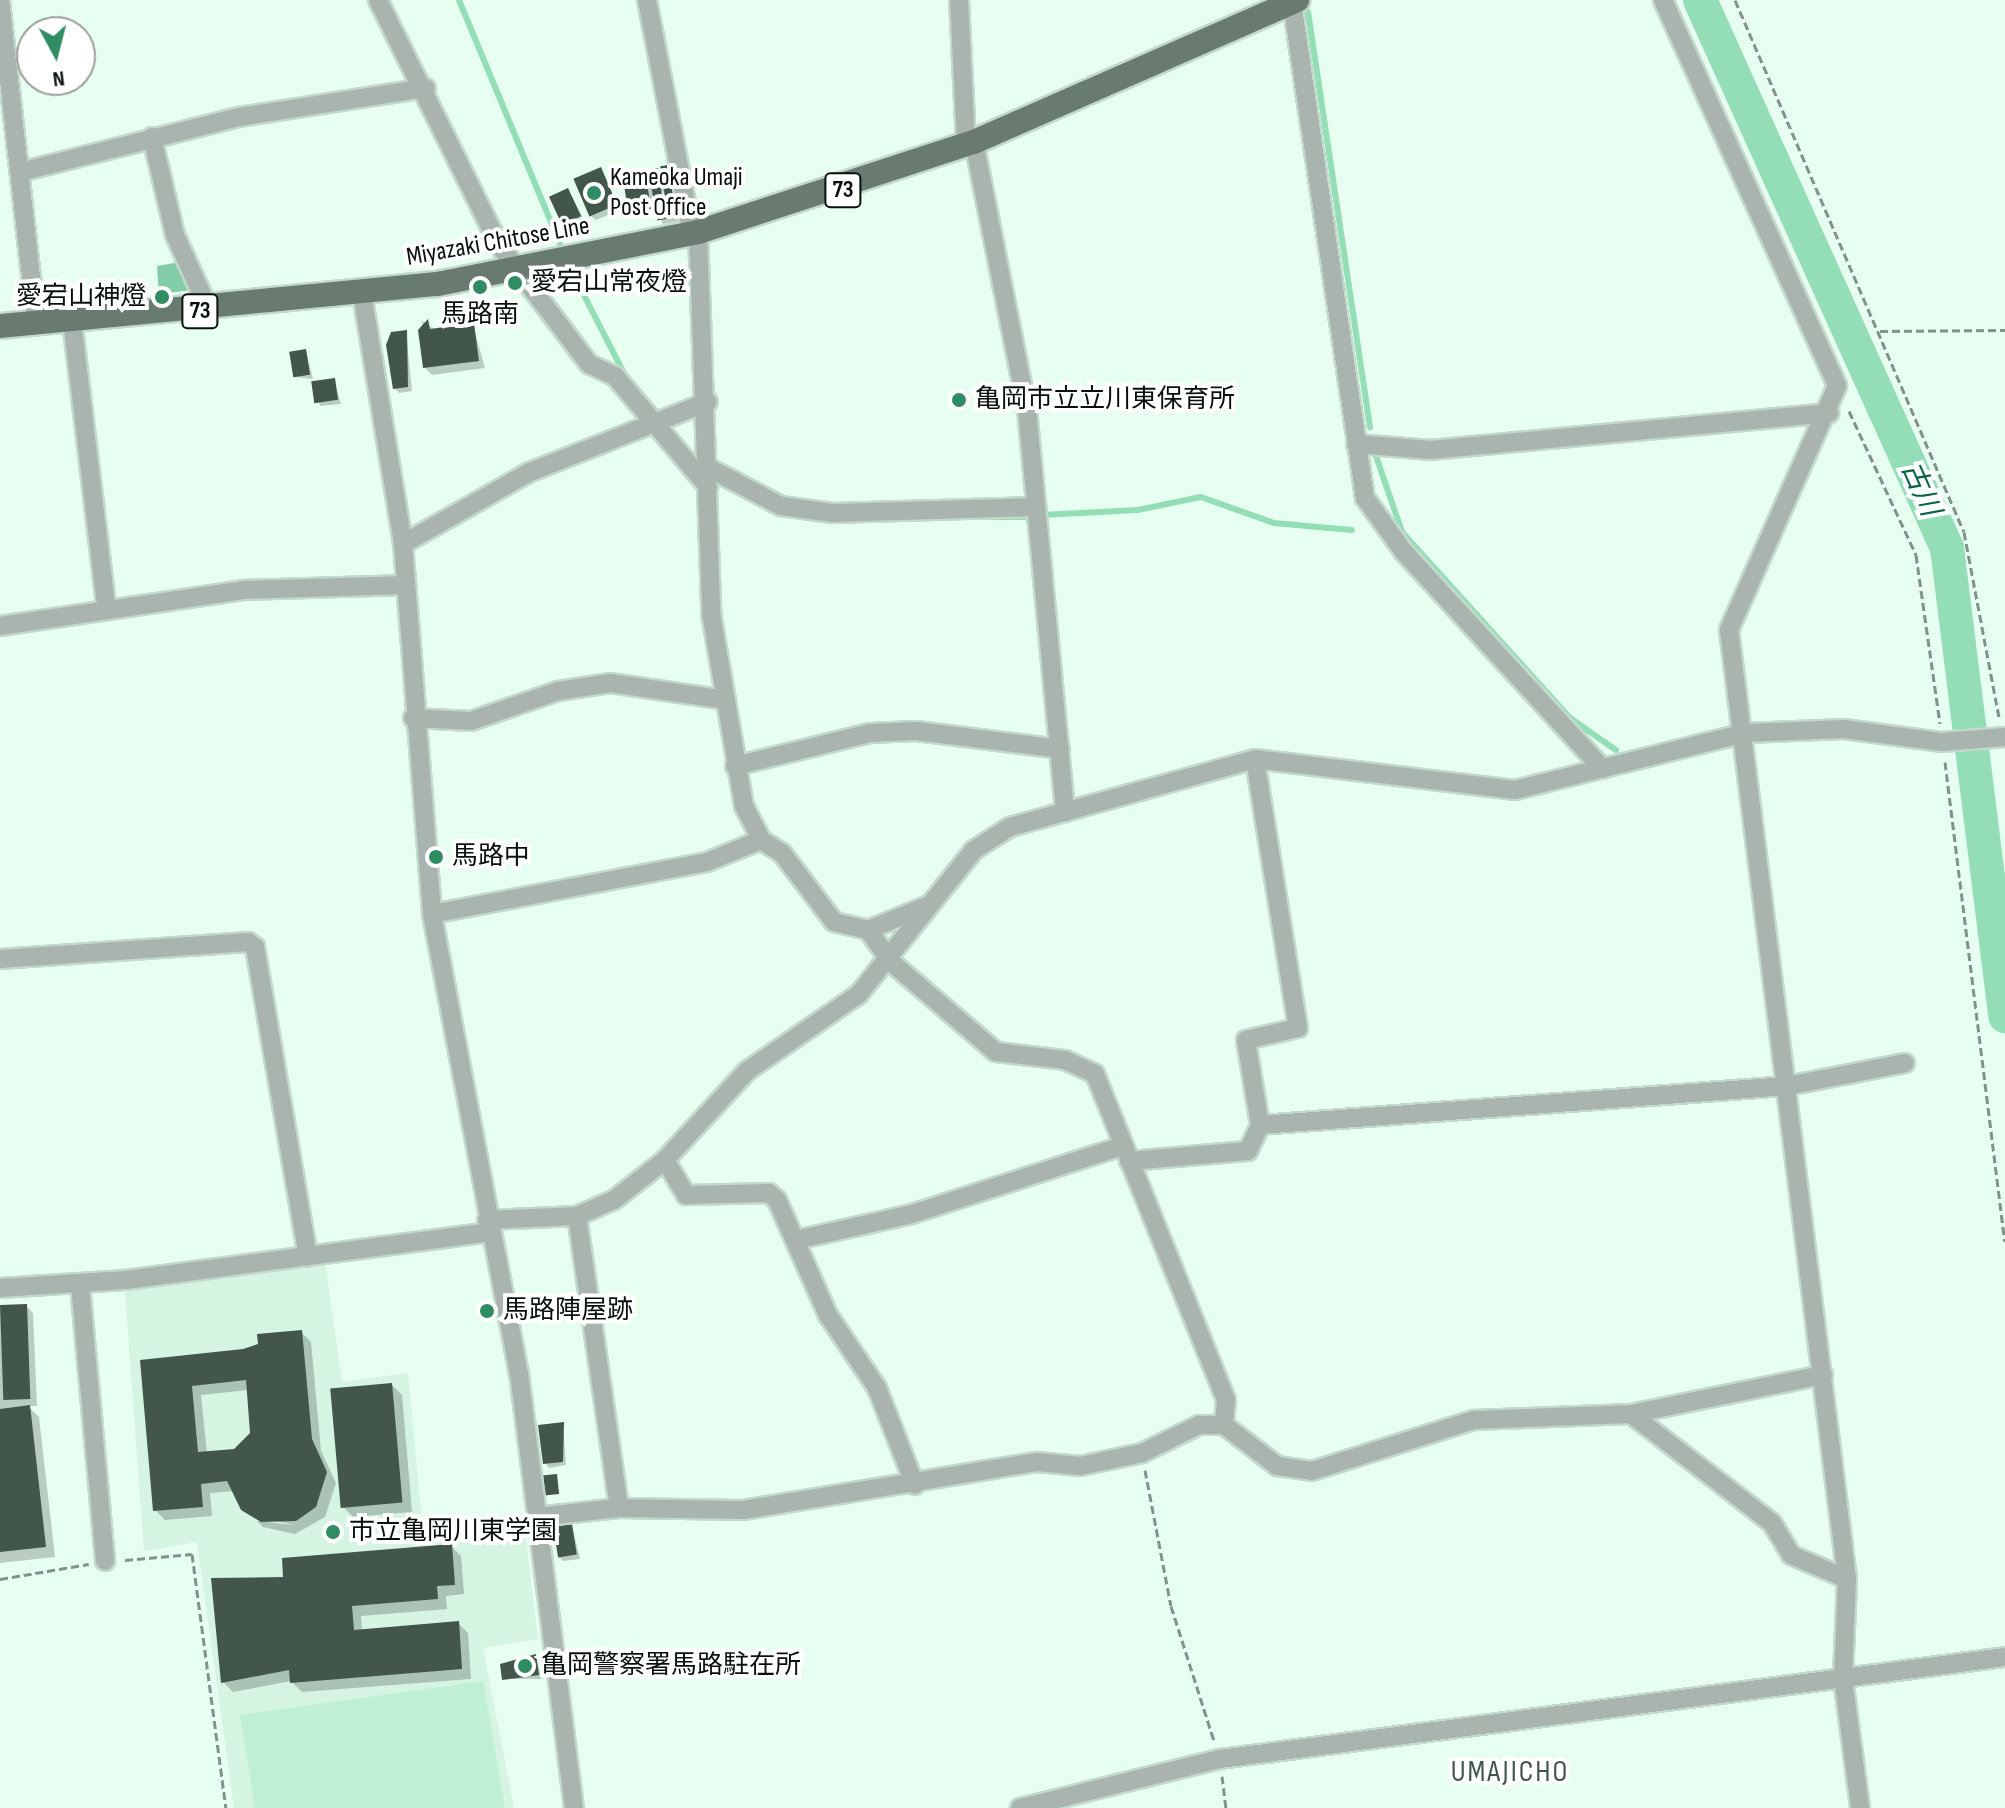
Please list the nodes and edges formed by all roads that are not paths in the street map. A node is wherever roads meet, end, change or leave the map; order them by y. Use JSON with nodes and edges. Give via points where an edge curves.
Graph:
{"nodes":[{"id":1,"x":0,"y":0,"type":"edge"},
{"id":2,"x":378,"y":0,"type":"edge"},
{"id":3,"x":647,"y":0,"type":"edge"},
{"id":4,"x":959,"y":0,"type":"edge"},
{"id":5,"x":1663,"y":0,"type":"edge"},
{"id":6,"x":1294,"y":1,"type":"edge"},
{"id":7,"x":426,"y":88,"type":"junction"},
{"id":8,"x":152,"y":137,"type":"junction"},
{"id":9,"x":970,"y":144,"type":"junction"},
{"id":10,"x":20,"y":172,"type":"junction"},
{"id":11,"x":695,"y":233,"type":"junction"},
{"id":12,"x":517,"y":268,"type":"junction"},
{"id":13,"x":362,"y":293,"type":"junction"},
{"id":14,"x":209,"y":310,"type":"junction"},
{"id":15,"x":72,"y":320,"type":"junction"},
{"id":16,"x":36,"y":323,"type":"junction"},
{"id":17,"x":0,"y":326,"type":"edge"},
{"id":18,"x":708,"y":402,"type":"junction"},
{"id":19,"x":1829,"y":413,"type":"junction"},
{"id":20,"x":649,"y":423,"type":"junction"},
{"id":21,"x":1356,"y":444,"type":"junction"},
{"id":22,"x":707,"y":467,"type":"junction"},
{"id":23,"x":708,"y":487,"type":"junction"},
{"id":24,"x":1036,"y":507,"type":"junction"},
{"id":25,"x":403,"y":544,"type":"junction"},
{"id":26,"x":406,"y":585,"type":"junction"},
{"id":27,"x":106,"y":605,"type":"junction"},
{"id":28,"x":0,"y":626,"type":"edge"},
{"id":29,"x":726,"y":700,"type":"junction"},
{"id":30,"x":413,"y":718,"type":"junction"},
{"id":31,"x":1746,"y":733,"type":"junction"},
{"id":32,"x":2001,"y":738,"type":"edge"},
{"id":33,"x":1060,"y":749,"type":"junction"},
{"id":34,"x":1255,"y":759,"type":"junction"},
{"id":35,"x":735,"y":766,"type":"junction"},
{"id":36,"x":1603,"y":769,"type":"junction"},
{"id":37,"x":1065,"y":812,"type":"junction"},
{"id":38,"x":761,"y":840,"type":"junction"},
{"id":39,"x":929,"y":905,"type":"junction"},
{"id":40,"x":432,"y":914,"type":"junction"},
{"id":41,"x":868,"y":930,"type":"junction"},
{"id":42,"x":0,"y":959,"type":"edge"},
{"id":43,"x":891,"y":962,"type":"junction"},
{"id":44,"x":1905,"y":1063,"type":"dead end"},
{"id":45,"x":1787,"y":1086,"type":"junction"},
{"id":46,"x":1260,"y":1125,"type":"junction"},
{"id":47,"x":1125,"y":1153,"type":"junction"},
{"id":48,"x":665,"y":1160,"type":"junction"},
{"id":49,"x":577,"y":1216,"type":"junction"},
{"id":50,"x":488,"y":1226,"type":"junction"},
{"id":51,"x":796,"y":1240,"type":"junction"},
{"id":52,"x":308,"y":1256,"type":"junction"},
{"id":53,"x":80,"y":1285,"type":"junction"},
{"id":54,"x":0,"y":1288,"type":"edge"},
{"id":55,"x":1823,"y":1375,"type":"junction"},
{"id":56,"x":1631,"y":1414,"type":"junction"},
{"id":57,"x":1224,"y":1425,"type":"junction"},
{"id":58,"x":915,"y":1485,"type":"junction"},
{"id":59,"x":619,"y":1508,"type":"junction"},
{"id":60,"x":536,"y":1517,"type":"junction"},
{"id":61,"x":105,"y":1561,"type":"road end"},
{"id":62,"x":1847,"y":1579,"type":"junction"},
{"id":63,"x":2005,"y":1657,"type":"edge"},
{"id":64,"x":1843,"y":1678,"type":"junction"},
{"id":65,"x":574,"y":1808,"type":"edge"},
{"id":66,"x":1020,"y":1808,"type":"edge"},
{"id":67,"x":1860,"y":1808,"type":"edge"}],
"edges":[{"from":1,"to":10,"type":"street"},
{"from":2,"to":7,"type":"street"},
{"from":3,"to":11,"type":"street"},
{"from":4,"to":9,"type":"street"},
{"from":5,"to":19,"type":"street","via":[[1837,386]]},
{"from":6,"to":9,"type":"main road","name":"Miyazaki Chitose Line","number":"73"},
{"from":6,"to":21,"type":"street"},
{"from":7,"to":8,"type":"street"},
{"from":7,"to":12,"type":"street","via":[[499,245]]},
{"from":8,"to":10,"type":"street"},
{"from":8,"to":14,"type":"street","via":[[171,222]]},
{"from":9,"to":11,"type":"main road","name":"Miyazaki Chitose Line","number":"73"},
{"from":9,"to":24,"type":"street","via":[[1027,409]]},
{"from":10,"to":16,"type":"street"},
{"from":11,"to":12,"type":"main road","name":"Miyazaki Chitose Line","number":"73"},
{"from":11,"to":18,"type":"street"},
{"from":12,"to":13,"type":"main road","name":"Miyazaki Chitose Line","number":"73"},
{"from":12,"to":20,"type":"street","via":[[589,364],[615,376]]},
{"from":13,"to":14,"type":"main road","name":"Miyazaki Chitose Line","number":"73"},
{"from":13,"to":25,"type":"street"},
{"from":14,"to":15,"type":"main road","name":"Miyazaki Chitose Line","number":"73"},
{"from":15,"to":16,"type":"main road","name":"Miyazaki Chitose Line","number":"73"},
{"from":15,"to":27,"type":"street"},
{"from":16,"to":17,"type":"main road","name":"Miyazaki Chitose Line","number":"73"},
{"from":18,"to":20,"type":"street"},
{"from":18,"to":22,"type":"street"},
{"from":19,"to":21,"type":"street","via":[[1431,450]]},
{"from":19,"to":31,"type":"street","via":[[1729,630]]},
{"from":20,"to":23,"type":"street"},
{"from":20,"to":25,"type":"street","via":[[530,472]]},
{"from":21,"to":36,"type":"street","via":[[1373,516]]},
{"from":22,"to":23,"type":"street"},
{"from":22,"to":24,"type":"street","via":[[781,506],[833,513]]},
{"from":23,"to":29,"type":"street","via":[[711,613]]},
{"from":24,"to":33,"type":"street"},
{"from":25,"to":26,"type":"street"},
{"from":26,"to":27,"type":"street","via":[[243,590]]},
{"from":26,"to":30,"type":"street"},
{"from":27,"to":28,"type":"street","via":[[61,620]]},
{"from":29,"to":30,"type":"street","via":[[610,683],[558,691],[471,721]]},
{"from":29,"to":35,"type":"street"},
{"from":30,"to":40,"type":"street"},
{"from":31,"to":32,"type":"street","via":[[1844,729],[1948,741]]},
{"from":31,"to":36,"type":"street"},
{"from":31,"to":45,"type":"street"},
{"from":33,"to":35,"type":"street","via":[[916,731],[870,733]]},
{"from":33,"to":37,"type":"street"},
{"from":34,"to":36,"type":"street","via":[[1515,790]]},
{"from":34,"to":37,"type":"street"},
{"from":34,"to":46,"type":"street","via":[[1298,1028],[1246,1040]]},
{"from":35,"to":38,"type":"street"},
{"from":37,"to":39,"type":"street","via":[[1010,827],[974,850]]},
{"from":38,"to":40,"type":"street","via":[[707,862]]},
{"from":38,"to":41,"type":"street","via":[[782,853],[834,922]]},
{"from":39,"to":41,"type":"street"},
{"from":39,"to":43,"type":"street"},
{"from":40,"to":50,"type":"street"},
{"from":41,"to":43,"type":"street"},
{"from":42,"to":52,"type":"street","via":[[248,942],[255,947]]},
{"from":43,"to":47,"type":"street","via":[[996,1052],[1065,1060],[1095,1074]]},
{"from":43,"to":48,"type":"street","via":[[859,994],[747,1071]]},
{"from":44,"to":45,"type":"street"},
{"from":45,"to":46,"type":"street","via":[[1353,1123],[1293,1117]]},
{"from":45,"to":55,"type":"street"},
{"from":46,"to":47,"type":"street","via":[[1248,1151]]},
{"from":47,"to":51,"type":"street","via":[[912,1214]]},
{"from":47,"to":57,"type":"street","via":[[1226,1400]]},
{"from":48,"to":49,"type":"street","via":[[614,1200]]},
{"from":48,"to":51,"type":"street","via":[[686,1195],[769,1193]]},
{"from":49,"to":50,"type":"street"},
{"from":49,"to":59,"type":"street"},
{"from":50,"to":52,"type":"street"},
{"from":50,"to":60,"type":"street","via":[[519,1373]]},
{"from":51,"to":58,"type":"street","via":[[828,1315],[877,1388]]},
{"from":52,"to":53,"type":"street"},
{"from":53,"to":54,"type":"street"},
{"from":53,"to":61,"type":"street"},
{"from":55,"to":56,"type":"street"},
{"from":55,"to":62,"type":"street"},
{"from":56,"to":57,"type":"street","via":[[1474,1420],[1312,1471],[1277,1466]]},
{"from":56,"to":62,"type":"street","via":[[1772,1523],[1791,1555]]},
{"from":57,"to":58,"type":"street","via":[[1199,1425],[1142,1453],[1080,1466],[1037,1462]]},
{"from":58,"to":59,"type":"street","via":[[743,1510]]},
{"from":59,"to":60,"type":"street"},
{"from":60,"to":65,"type":"street"},
{"from":62,"to":64,"type":"street"},
{"from":63,"to":64,"type":"street"},
{"from":64,"to":66,"type":"street","via":[[1220,1759]]},
{"from":64,"to":67,"type":"street"}]}
